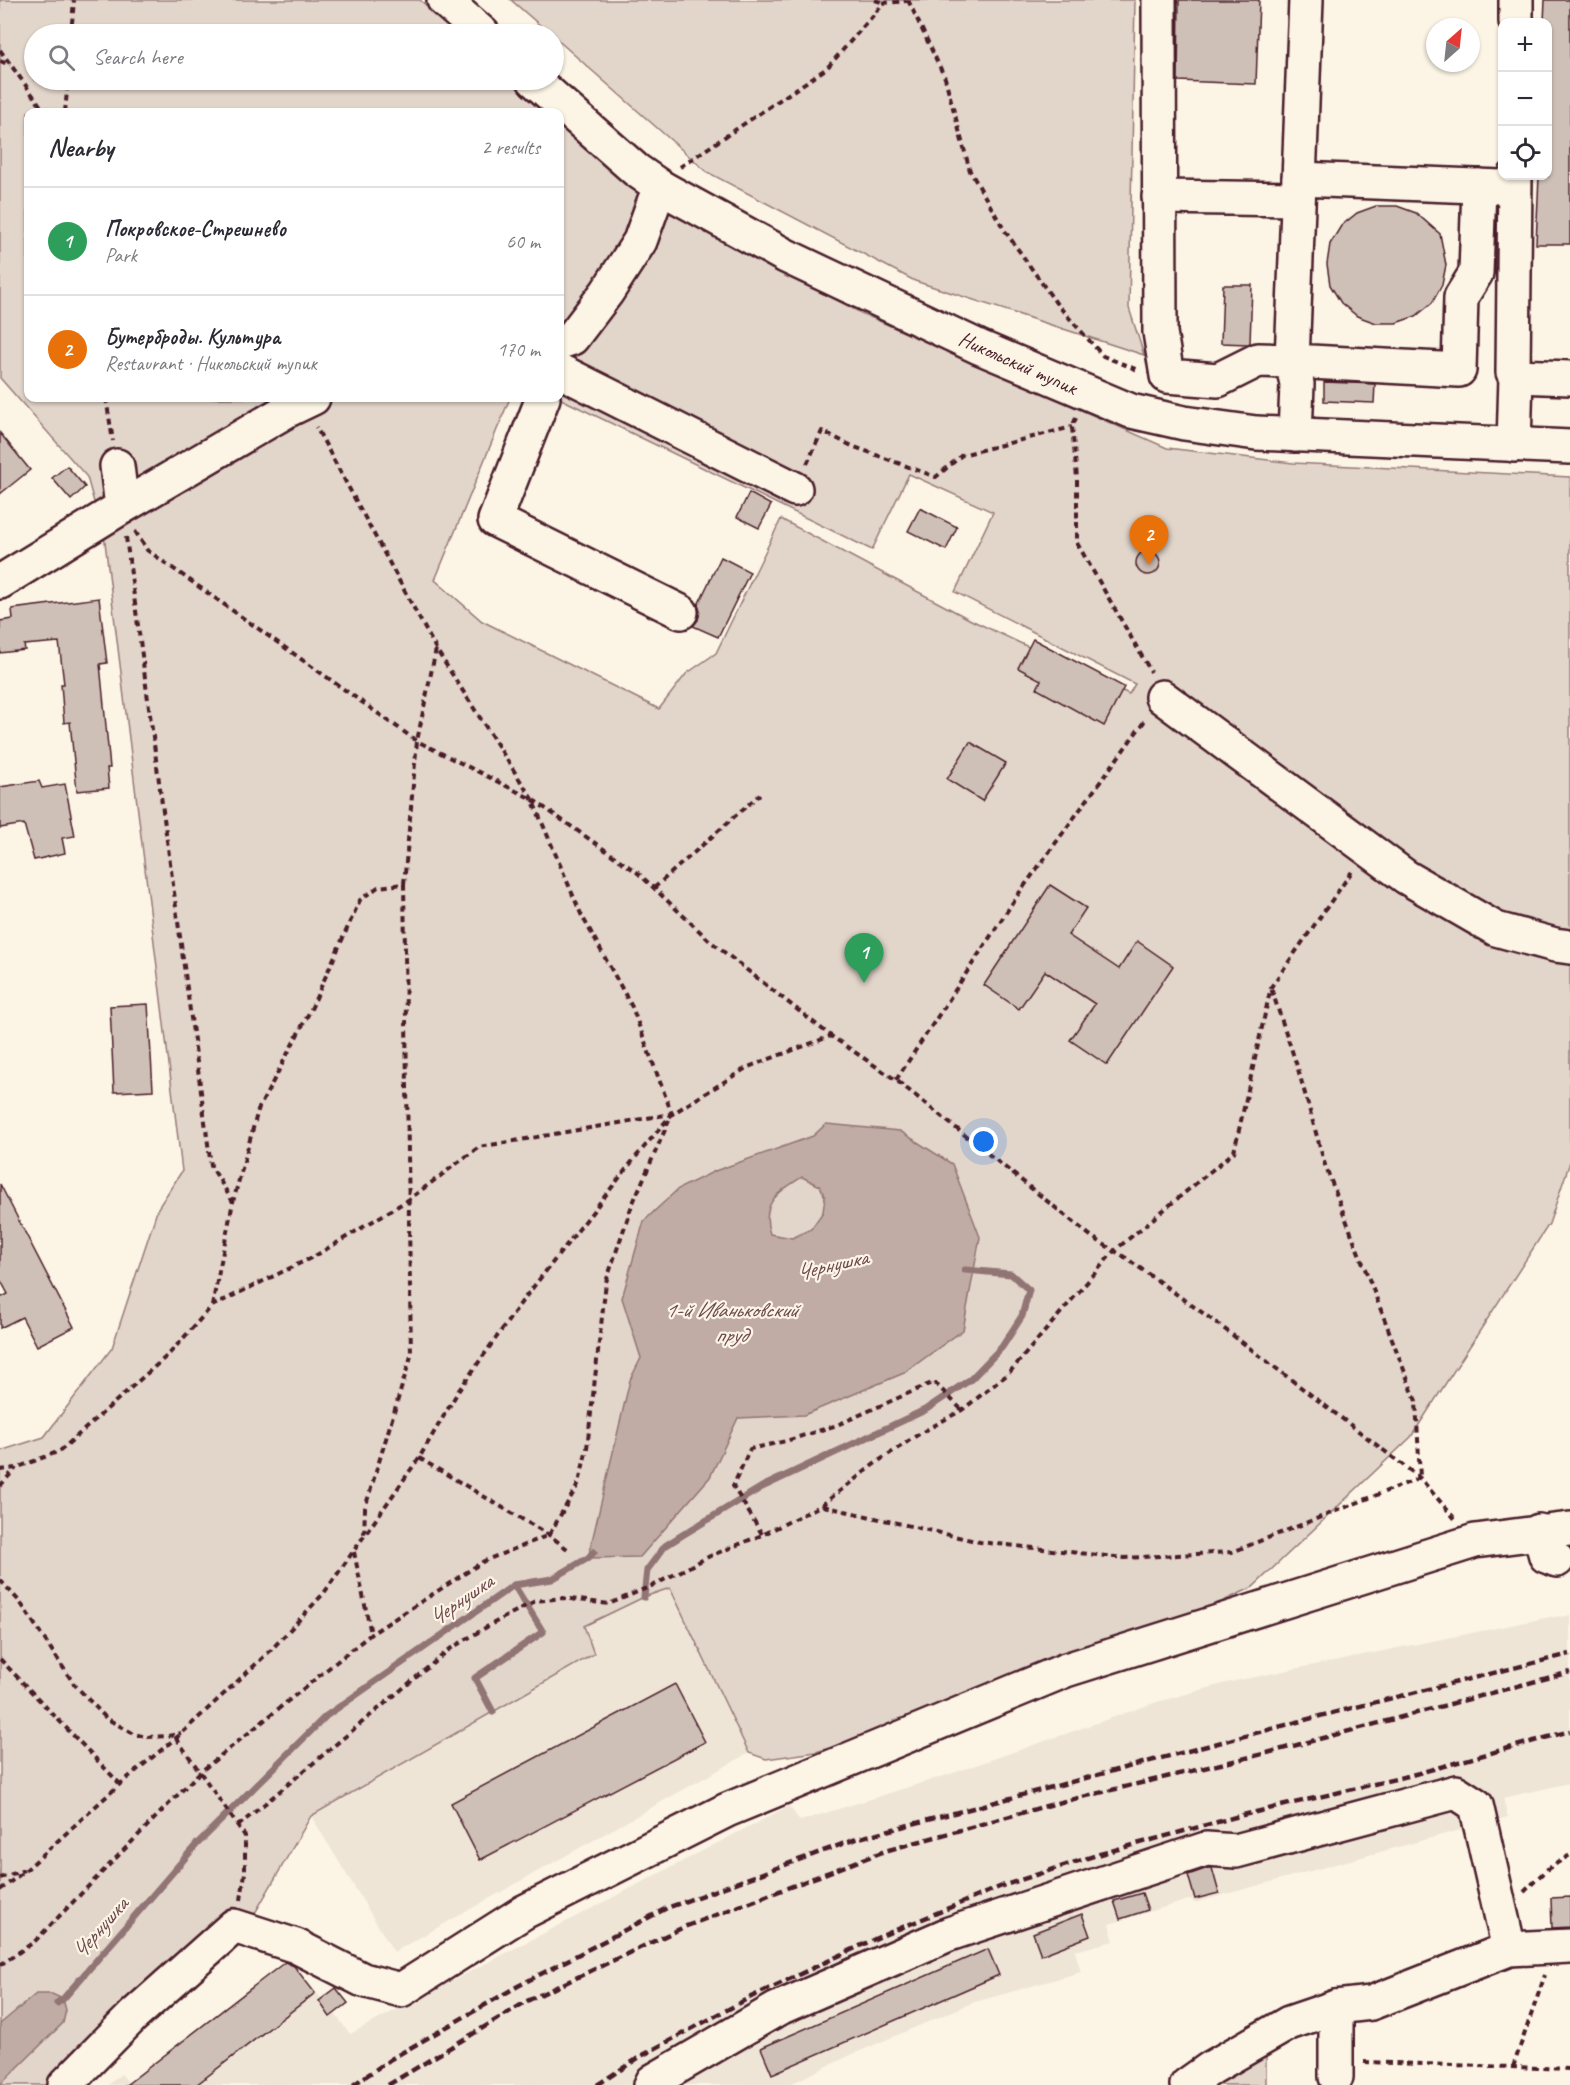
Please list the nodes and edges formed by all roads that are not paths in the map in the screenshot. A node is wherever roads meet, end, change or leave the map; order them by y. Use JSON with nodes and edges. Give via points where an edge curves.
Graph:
{"nodes":[{"id":1,"x":444,"y":0,"type":"edge"},
{"id":2,"x":1159,"y":0,"type":"edge"},
{"id":3,"x":1306,"y":0,"type":"edge"},
{"id":4,"x":1516,"y":0,"type":"edge"},
{"id":5,"x":1516,"y":18,"type":"edge"},
{"id":6,"x":472,"y":24,"type":"edge"},
{"id":7,"x":545,"y":90,"type":"edge"},
{"id":8,"x":1515,"y":181,"type":"edge"},
{"id":9,"x":1479,"y":186,"type":"junction"},
{"id":10,"x":662,"y":188,"type":"junction"},
{"id":11,"x":1298,"y":189,"type":"junction"},
{"id":12,"x":1160,"y":197,"type":"junction"},
{"id":13,"x":564,"y":347,"type":"edge"},
{"id":14,"x":1292,"y":362,"type":"junction"},
{"id":15,"x":564,"y":373,"type":"edge"},
{"id":16,"x":1516,"y":376,"type":"junction"},
{"id":17,"x":1166,"y":378,"type":"junction"},
{"id":18,"x":1570,"y":378,"type":"edge"},
{"id":19,"x":304,"y":402,"type":"edge"},
{"id":20,"x":541,"y":402,"type":"edge"},
{"id":21,"x":1154,"y":417,"type":"junction"},
{"id":22,"x":1295,"y":435,"type":"junction"},
{"id":23,"x":1514,"y":445,"type":"junction"},
{"id":24,"x":1570,"y":447,"type":"edge"},
{"id":25,"x":117,"y":466,"type":"road end"},
{"id":26,"x":795,"y":489,"type":"road end"},
{"id":27,"x":122,"y":507,"type":"junction"},
{"id":28,"x":0,"y":582,"type":"edge"},
{"id":29,"x":681,"y":612,"type":"dead end"},
{"id":30,"x":1162,"y":697,"type":"road end"},
{"id":31,"x":1570,"y":947,"type":"edge"},
{"id":32,"x":1554,"y":1530,"type":"edge"},
{"id":33,"x":1557,"y":1560,"type":"dead end"},
{"id":34,"x":1506,"y":1936,"type":"junction"},
{"id":35,"x":1570,"y":1946,"type":"edge"},
{"id":36,"x":1336,"y":2007,"type":"junction"},
{"id":37,"x":1336,"y":2069,"type":"road end"},
{"id":38,"x":1202,"y":2079,"type":"edge"},
{"id":39,"x":65,"y":2085,"type":"edge"},
{"id":40,"x":651,"y":2085,"type":"edge"}],
"edges":[{"from":1,"to":6,"type":"street"},
{"from":2,"to":12,"type":"street"},
{"from":3,"to":11,"type":"street"},
{"from":4,"to":5,"type":"street"},
{"from":7,"to":10,"type":"street","name":"Никольский тупик"},
{"from":8,"to":9,"type":"street"},
{"from":8,"to":16,"type":"street"},
{"from":9,"to":11,"type":"street"},
{"from":9,"to":14,"type":"street","via":[[1476,273],[1461,297],[1459,370]]},
{"from":10,"to":13,"type":"street","via":[[640,241]]},
{"from":10,"to":21,"type":"street","name":"Никольский тупик","via":[[786,256],[979,347]]},
{"from":11,"to":12,"type":"street"},
{"from":11,"to":14,"type":"street"},
{"from":12,"to":17,"type":"street","via":[[1160,332]]},
{"from":14,"to":17,"type":"street","via":[[1258,360],[1218,380]]},
{"from":14,"to":22,"type":"street","via":[[1297,384]]},
{"from":15,"to":26,"type":"street"},
{"from":16,"to":18,"type":"street"},
{"from":16,"to":23,"type":"street"},
{"from":17,"to":21,"type":"street"},
{"from":19,"to":27,"type":"street"},
{"from":20,"to":29,"type":"street","via":[[495,520]]},
{"from":21,"to":22,"type":"street","name":"Никольский тупик"},
{"from":22,"to":23,"type":"street","name":"Никольский тупик"},
{"from":23,"to":24,"type":"street","name":"Никольский тупик"},
{"from":25,"to":27,"type":"street"},
{"from":27,"to":28,"type":"street"},
{"from":30,"to":31,"type":"street","via":[[1406,877],[1496,929]]},
{"from":32,"to":33,"type":"street","via":[[1546,1556]]},
{"from":32,"to":39,"type":"street","via":[[1475,1542],[1066,1670],[738,1805],[524,1912],[401,1990],[363,1980],[296,1946],[234,1926],[133,2016]]},
{"from":34,"to":35,"type":"street"},
{"from":34,"to":36,"type":"street","via":[[1371,2003]]},
{"from":34,"to":40,"type":"street","via":[[1476,1805],[1456,1792],[1236,1851],[1206,1849],[949,1934],[777,2009]]},
{"from":36,"to":37,"type":"street"},
{"from":36,"to":38,"type":"street","via":[[1288,2023]]}]}
